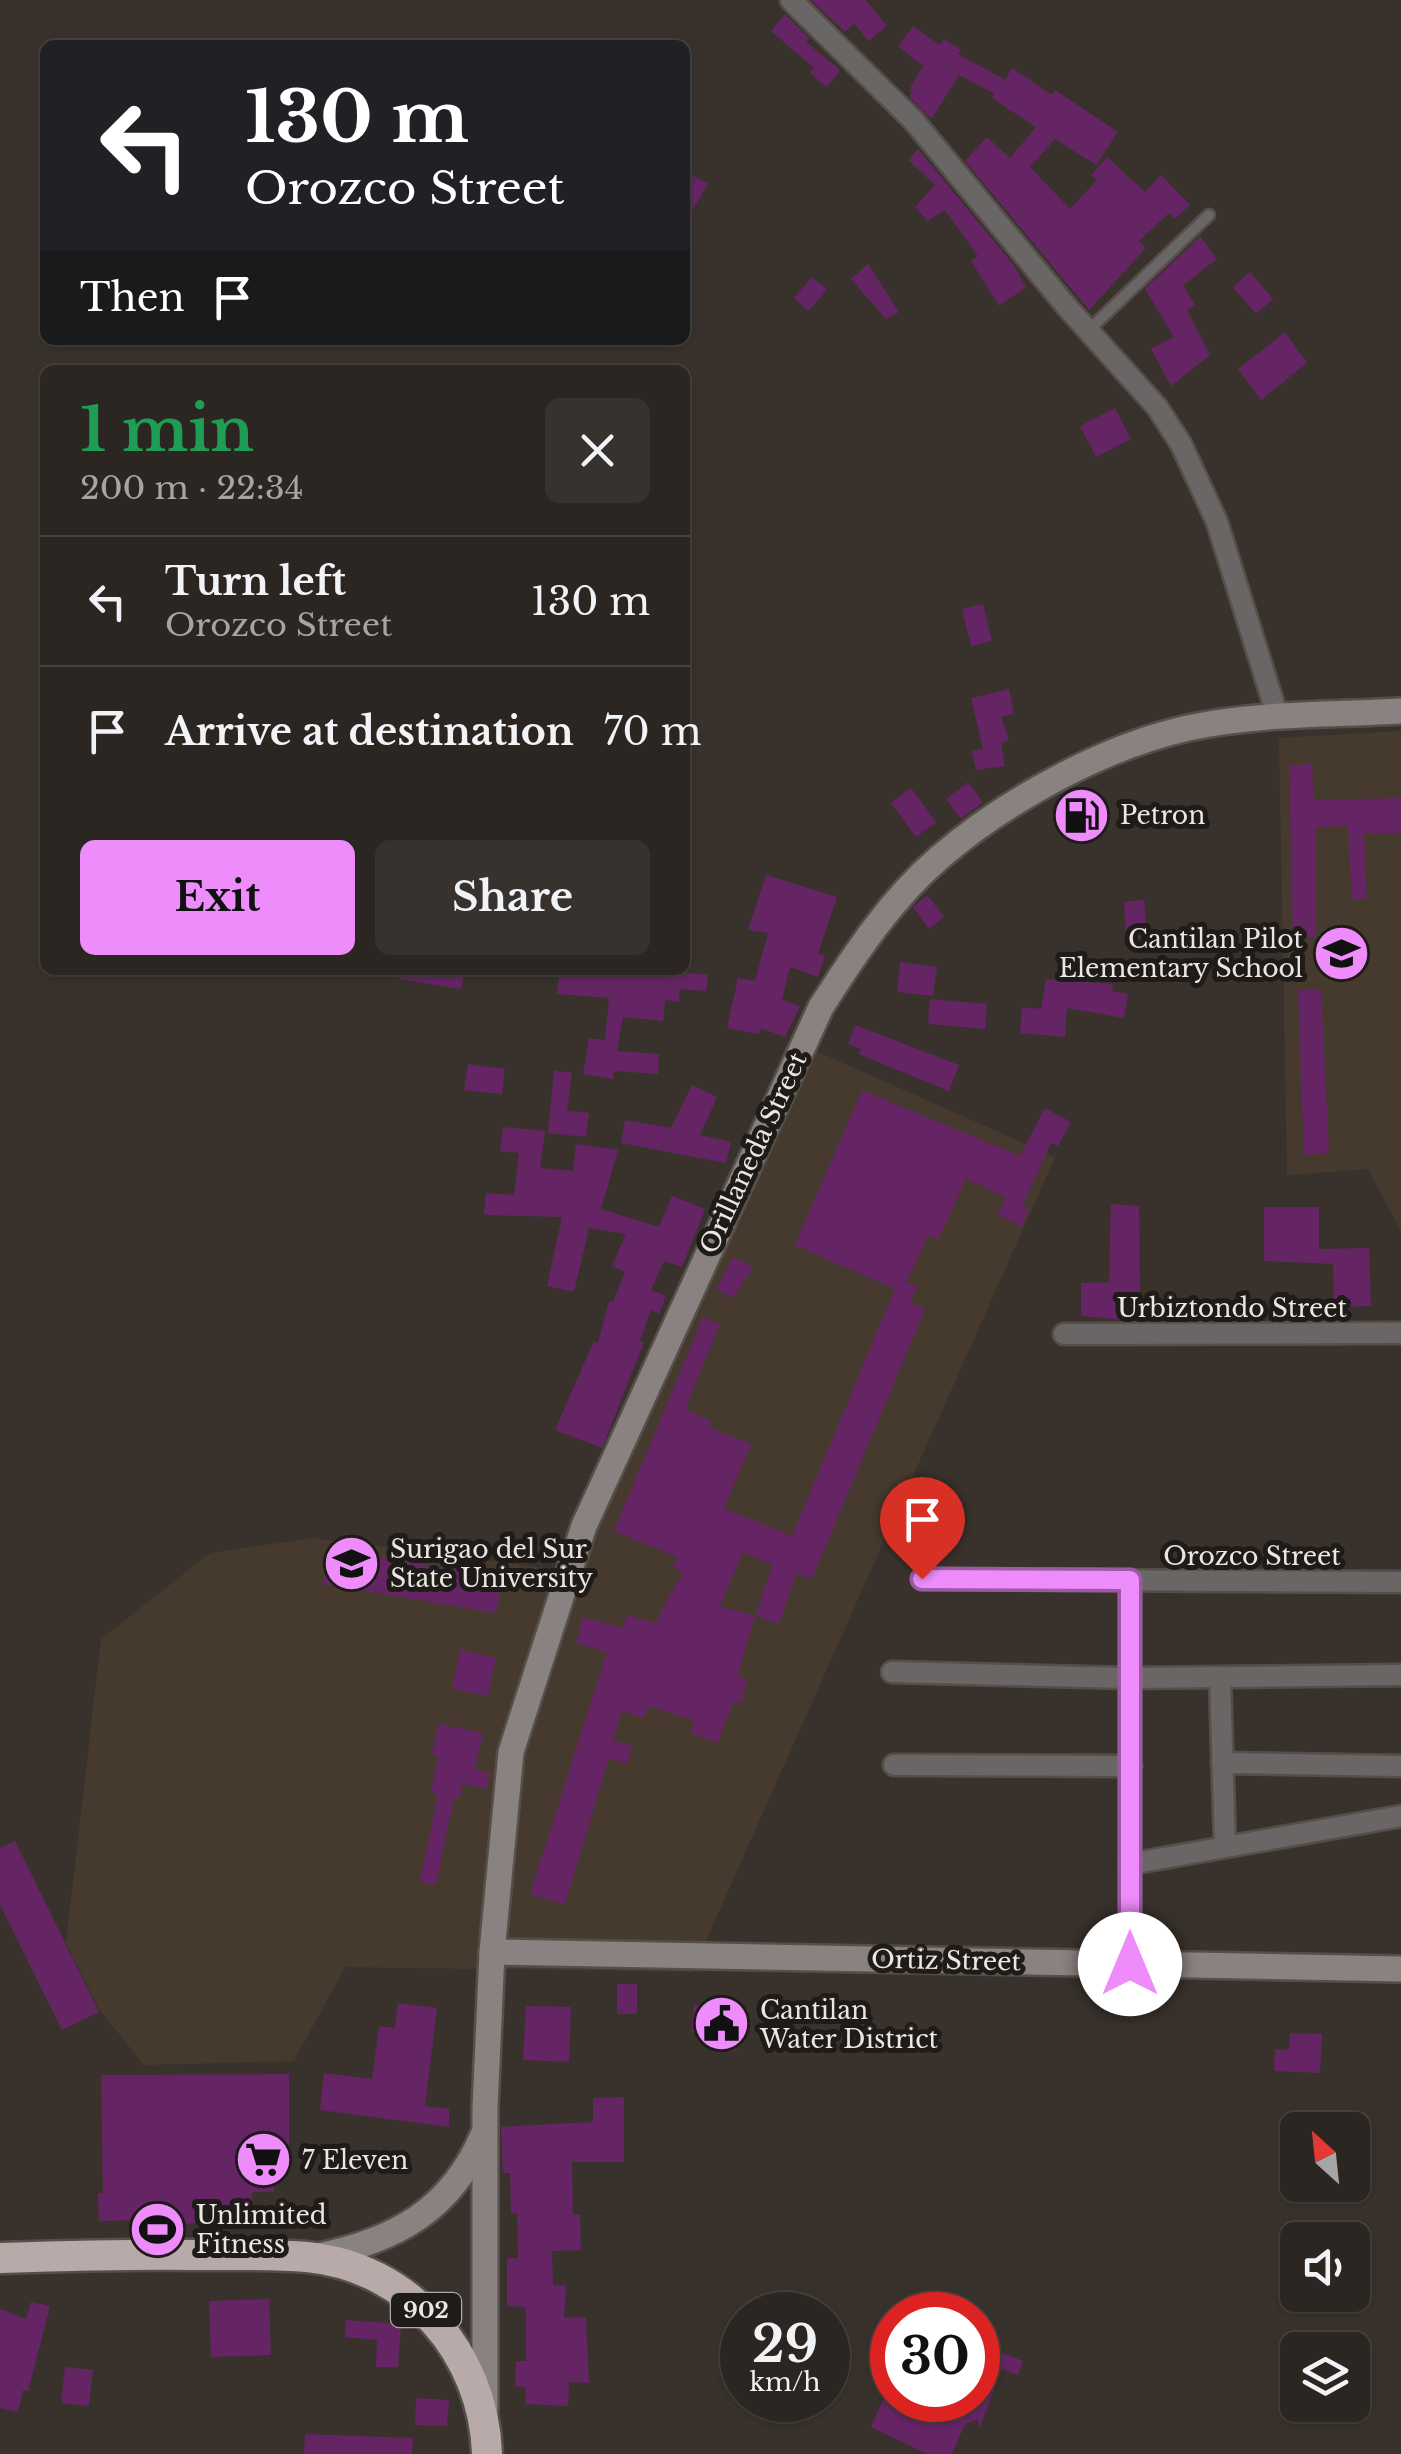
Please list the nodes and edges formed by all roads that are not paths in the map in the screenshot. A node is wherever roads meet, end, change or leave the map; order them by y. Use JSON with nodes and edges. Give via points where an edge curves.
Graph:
{"nodes":[{"id":1,"x":791,"y":0,"type":"edge"},
{"id":2,"x":1209,"y":215,"type":"dead end"},
{"id":3,"x":1090,"y":329,"type":"junction"},
{"id":4,"x":1401,"y":712,"type":"edge"},
{"id":5,"x":1278,"y":718,"type":"junction"},
{"id":6,"x":1401,"y":1332,"type":"edge"},
{"id":7,"x":1064,"y":1334,"type":"dead end"},
{"id":8,"x":922,"y":1579,"type":"dead end"},
{"id":9,"x":1130,"y":1580,"type":"junction"},
{"id":10,"x":1401,"y":1582,"type":"edge"},
{"id":11,"x":892,"y":1672,"type":"dead end"},
{"id":12,"x":1401,"y":1675,"type":"edge"},
{"id":13,"x":1128,"y":1678,"type":"junction"},
{"id":14,"x":1220,"y":1678,"type":"junction"},
{"id":15,"x":1222,"y":1762,"type":"junction"},
{"id":16,"x":894,"y":1765,"type":"dead end"},
{"id":17,"x":1130,"y":1766,"type":"junction"},
{"id":18,"x":1401,"y":1766,"type":"edge"},
{"id":19,"x":1401,"y":1816,"type":"edge"},
{"id":20,"x":1225,"y":1846,"type":"junction"},
{"id":21,"x":1130,"y":1864,"type":"junction"},
{"id":22,"x":492,"y":1952,"type":"junction"},
{"id":23,"x":1130,"y":1964,"type":"junction"},
{"id":24,"x":1401,"y":1969,"type":"edge"},
{"id":25,"x":485,"y":2130,"type":"junction"},
{"id":26,"x":310,"y":2257,"type":"junction"},
{"id":27,"x":0,"y":2258,"type":"edge"},
{"id":28,"x":485,"y":2422,"type":"junction"},
{"id":29,"x":487,"y":2454,"type":"edge"}],
"edges":[{"from":1,"to":3,"type":"street","via":[[914,121]]},
{"from":2,"to":3,"type":"lane"},
{"from":3,"to":5,"type":"street","via":[[1181,444],[1234,570]]},
{"from":4,"to":5,"type":"street","name":"Orillaneda Street"},
{"from":5,"to":22,"type":"street","name":"Orillaneda Street","via":[[1218,723],[1142,741],[1054,781],[979,827],[894,905],[821,1007],[584,1526],[510,1752]]},
{"from":6,"to":7,"type":"street","name":"Urbiztondo Street"},
{"from":8,"to":9,"type":"street","name":"Orozco Street"},
{"from":9,"to":10,"type":"street","name":"Orozco Street"},
{"from":9,"to":13,"type":"street"},
{"from":11,"to":13,"type":"street"},
{"from":12,"to":14,"type":"street"},
{"from":13,"to":14,"type":"street"},
{"from":13,"to":17,"type":"street"},
{"from":14,"to":15,"type":"street"},
{"from":15,"to":18,"type":"street"},
{"from":15,"to":20,"type":"street"},
{"from":16,"to":17,"type":"street"},
{"from":17,"to":21,"type":"street"},
{"from":19,"to":20,"type":"street"},
{"from":20,"to":21,"type":"street"},
{"from":21,"to":23,"type":"street"},
{"from":22,"to":23,"type":"street","name":"Ortiz Street"},
{"from":22,"to":25,"type":"street","name":"Orillaneda Street"},
{"from":23,"to":24,"type":"street","name":"Ortiz Street"},
{"from":25,"to":26,"type":"street","via":[[461,2176],[412,2224],[375,2243]]},
{"from":25,"to":28,"type":"street","name":"Orillaneda Street"},
{"from":26,"to":27,"type":"highway","number":"902"},
{"from":26,"to":28,"type":"highway","number":"902","via":[[374,2278],[426,2310],[466,2363]]},
{"from":28,"to":29,"type":"highway","number":"902"}]}
